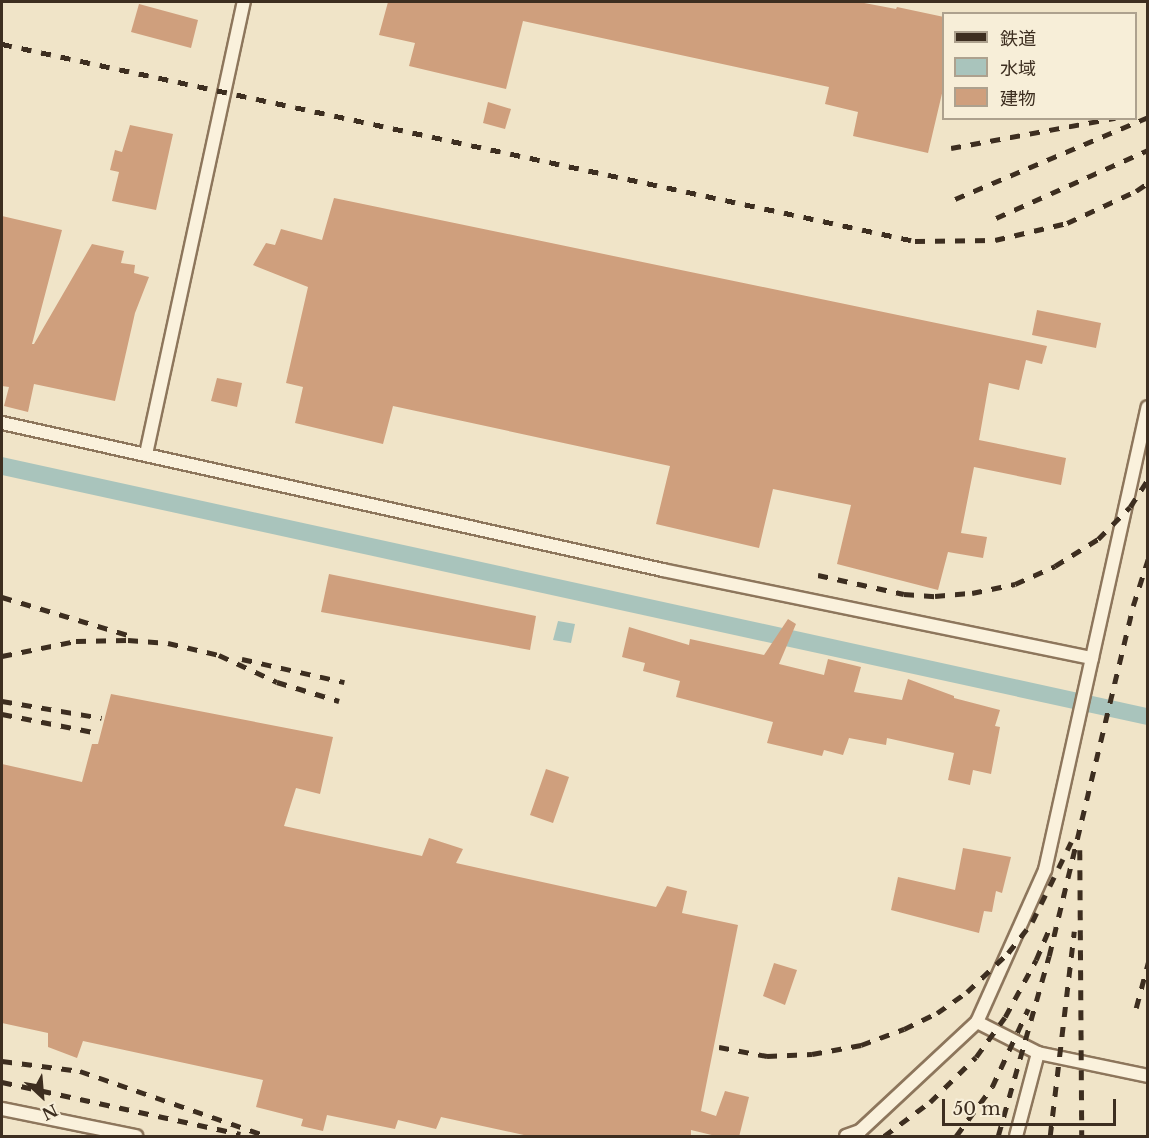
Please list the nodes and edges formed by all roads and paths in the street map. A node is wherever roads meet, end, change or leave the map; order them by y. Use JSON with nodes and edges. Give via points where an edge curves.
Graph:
{"nodes":[{"id":1,"x":244,"y":2,"type":"edge"},
{"id":2,"x":1148,"y":407,"type":"edge"},
{"id":3,"x":2,"y":423,"type":"edge"},
{"id":4,"x":146,"y":454,"type":"junction"},
{"id":5,"x":1092,"y":658,"type":"junction"},
{"id":6,"x":977,"y":1022,"type":"junction"},
{"id":7,"x":1038,"y":1053,"type":"junction"},
{"id":8,"x":1148,"y":1076,"type":"edge"},
{"id":9,"x":2,"y":1109,"type":"edge"},
{"id":10,"x":136,"y":1137,"type":"edge"},
{"id":11,"x":846,"y":1137,"type":"edge"},
{"id":12,"x":1016,"y":1137,"type":"edge"}],
"edges":[{"from":1,"to":4,"type":"lane"},
{"from":2,"to":5,"type":"lane"},
{"from":3,"to":4,"type":"lane"},
{"from":4,"to":5,"type":"lane","via":[[663,570]]},
{"from":5,"to":6,"type":"lane","via":[[1045,870]]},
{"from":6,"to":7,"type":"lane"},
{"from":6,"to":11,"type":"lane","via":[[860,1131]]},
{"from":7,"to":8,"type":"lane"},
{"from":7,"to":12,"type":"lane"},
{"from":9,"to":10,"type":"lane"}]}
